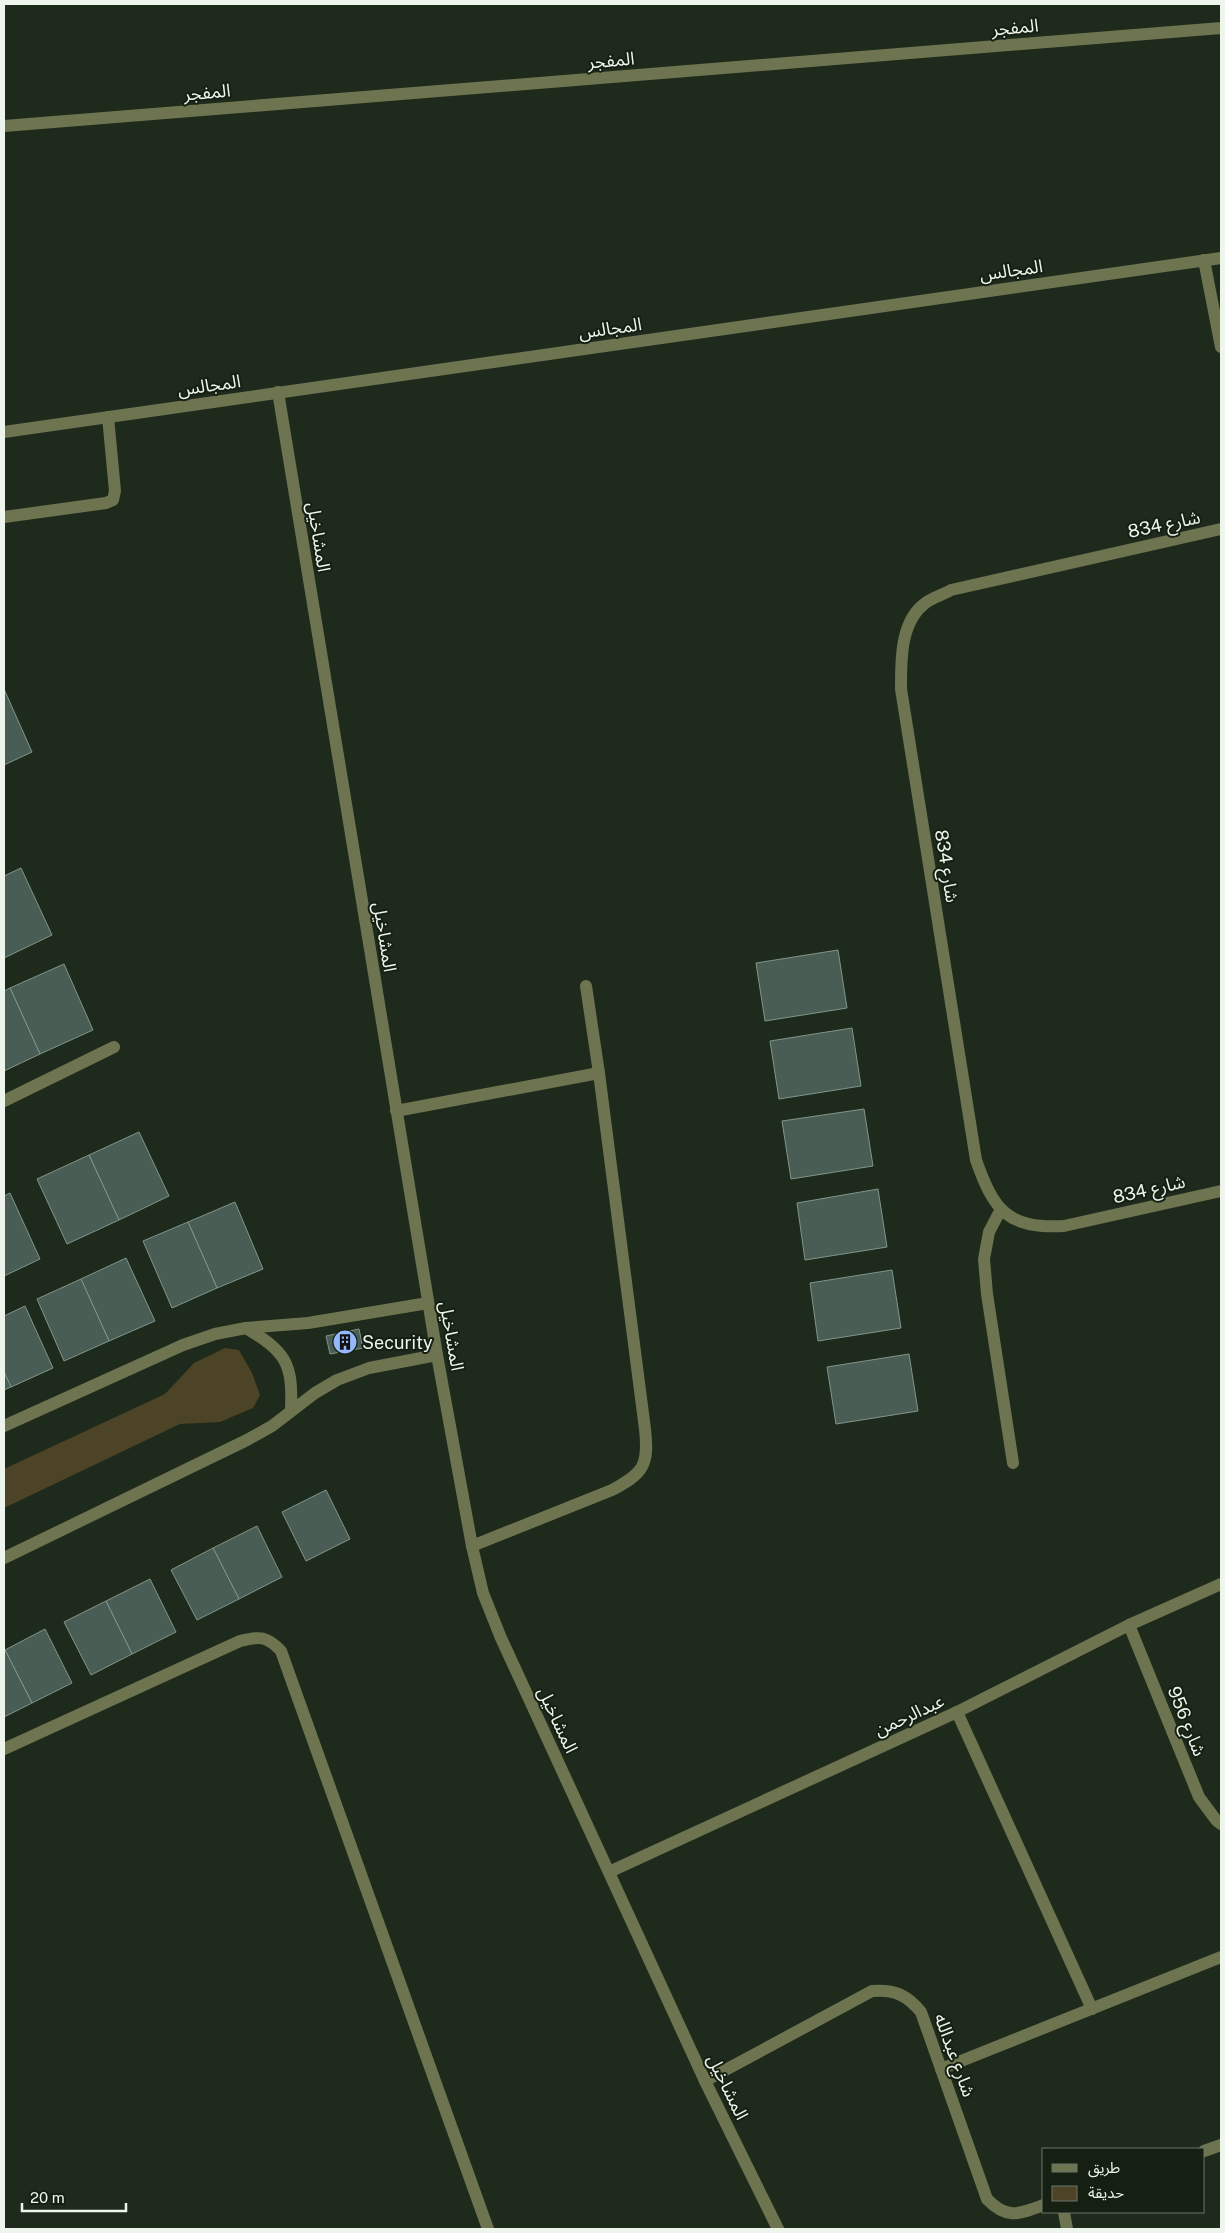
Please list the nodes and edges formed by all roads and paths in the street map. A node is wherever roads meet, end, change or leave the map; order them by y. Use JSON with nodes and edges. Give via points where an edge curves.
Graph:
{"nodes":[{"id":1,"x":1221,"y":28,"type":"edge"},
{"id":2,"x":4,"y":126,"type":"edge"},
{"id":3,"x":1221,"y":258,"type":"edge"},
{"id":4,"x":1204,"y":260,"type":"junction"},
{"id":5,"x":1221,"y":347,"type":"edge"},
{"id":6,"x":278,"y":392,"type":"junction"},
{"id":7,"x":108,"y":417,"type":"junction"},
{"id":8,"x":4,"y":432,"type":"edge"},
{"id":9,"x":4,"y":517,"type":"edge"},
{"id":10,"x":1221,"y":529,"type":"edge"},
{"id":11,"x":586,"y":986,"type":"dead end"},
{"id":12,"x":114,"y":1048,"type":"dead end"},
{"id":13,"x":599,"y":1073,"type":"junction"},
{"id":14,"x":4,"y":1101,"type":"edge"},
{"id":15,"x":396,"y":1111,"type":"junction"},
{"id":16,"x":1221,"y":1191,"type":"edge"},
{"id":17,"x":1001,"y":1209,"type":"junction"},
{"id":18,"x":428,"y":1303,"type":"junction"},
{"id":19,"x":246,"y":1328,"type":"junction"},
{"id":20,"x":437,"y":1355,"type":"junction"},
{"id":21,"x":291,"y":1410,"type":"junction"},
{"id":22,"x":4,"y":1426,"type":"edge"},
{"id":23,"x":1013,"y":1464,"type":"dead end"},
{"id":24,"x":472,"y":1546,"type":"junction"},
{"id":25,"x":4,"y":1558,"type":"edge"},
{"id":26,"x":1221,"y":1584,"type":"edge"},
{"id":27,"x":1129,"y":1625,"type":"junction"},
{"id":28,"x":957,"y":1712,"type":"junction"},
{"id":29,"x":4,"y":1749,"type":"edge"},
{"id":30,"x":1221,"y":1824,"type":"edge"},
{"id":31,"x":609,"y":1872,"type":"junction"},
{"id":32,"x":1221,"y":1957,"type":"edge"},
{"id":33,"x":1092,"y":2009,"type":"junction"},
{"id":34,"x":941,"y":2069,"type":"junction"},
{"id":35,"x":705,"y":2081,"type":"junction"},
{"id":36,"x":1221,"y":2145,"type":"edge"},
{"id":37,"x":1205,"y":2151,"type":"edge"},
{"id":38,"x":1042,"y":2206,"type":"edge"},
{"id":39,"x":1064,"y":2213,"type":"edge"},
{"id":40,"x":488,"y":2229,"type":"edge"},
{"id":41,"x":778,"y":2229,"type":"edge"},
{"id":42,"x":1067,"y":2229,"type":"edge"}],
"edges":[{"from":1,"to":2,"type":"street","name":"المفجر"},
{"from":3,"to":4,"type":"street","name":"المجالس"},
{"from":4,"to":5,"type":"street"},
{"from":4,"to":6,"type":"street","name":"المجالس"},
{"from":6,"to":7,"type":"street","name":"المجالس"},
{"from":6,"to":15,"type":"street","name":"المشاخيل"},
{"from":7,"to":8,"type":"street","name":"المجالس"},
{"from":7,"to":9,"type":"street","via":[[116,491],[113,500]]},
{"from":10,"to":17,"type":"street","name":"شارع 834","via":[[951,590],[923,605],[909,625],[901,657],[901,689],[976,1160],[986,1188]]},
{"from":11,"to":13,"type":"street"},
{"from":12,"to":14,"type":"street"},
{"from":13,"to":15,"type":"street"},
{"from":13,"to":24,"type":"street","via":[[646,1429],[645,1465],[632,1479],[612,1490]]},
{"from":15,"to":18,"type":"street","name":"المشاخيل"},
{"from":16,"to":17,"type":"street","name":"شارع 834","via":[[1064,1226],[1022,1224]]},
{"from":17,"to":23,"type":"street","via":[[989,1232],[984,1259]]},
{"from":18,"to":19,"type":"street","via":[[283,1326]]},
{"from":18,"to":20,"type":"street","name":"المشاخيل"},
{"from":19,"to":21,"type":"street","via":[[270,1342],[282,1355],[290,1371]]},
{"from":19,"to":22,"type":"street","via":[[215,1334],[183,1346]]},
{"from":20,"to":21,"type":"street","via":[[369,1368],[337,1380]]},
{"from":20,"to":24,"type":"street","name":"المشاخيل"},
{"from":21,"to":25,"type":"street","via":[[272,1426],[247,1440]]},
{"from":24,"to":31,"type":"street","name":"المشاخيل","via":[[483,1593],[501,1638]]},
{"from":26,"to":27,"type":"street","name":"عبدالرحمن"},
{"from":27,"to":28,"type":"street","name":"عبدالرحمن"},
{"from":27,"to":30,"type":"street","name":"شارع 956","via":[[1200,1797]]},
{"from":28,"to":31,"type":"street","name":"عبدالرحمن"},
{"from":28,"to":33,"type":"street"},
{"from":29,"to":40,"type":"street","via":[[240,1641],[256,1637],[271,1640],[281,1651]]},
{"from":31,"to":35,"type":"street","name":"المشاخيل"},
{"from":32,"to":33,"type":"street"},
{"from":33,"to":34,"type":"street"},
{"from":34,"to":35,"type":"street","name":"شارع عبدالله","via":[[921,2012],[900,1993],[886,1990],[872,1991],[859,1997]]},
{"from":34,"to":38,"type":"street","name":"شارع عبدالله","via":[[988,2199],[1009,2213],[1022,2214]]},
{"from":35,"to":41,"type":"street","name":"المشاخيل"},
{"from":36,"to":37,"type":"street"},
{"from":39,"to":42,"type":"street"}]}
